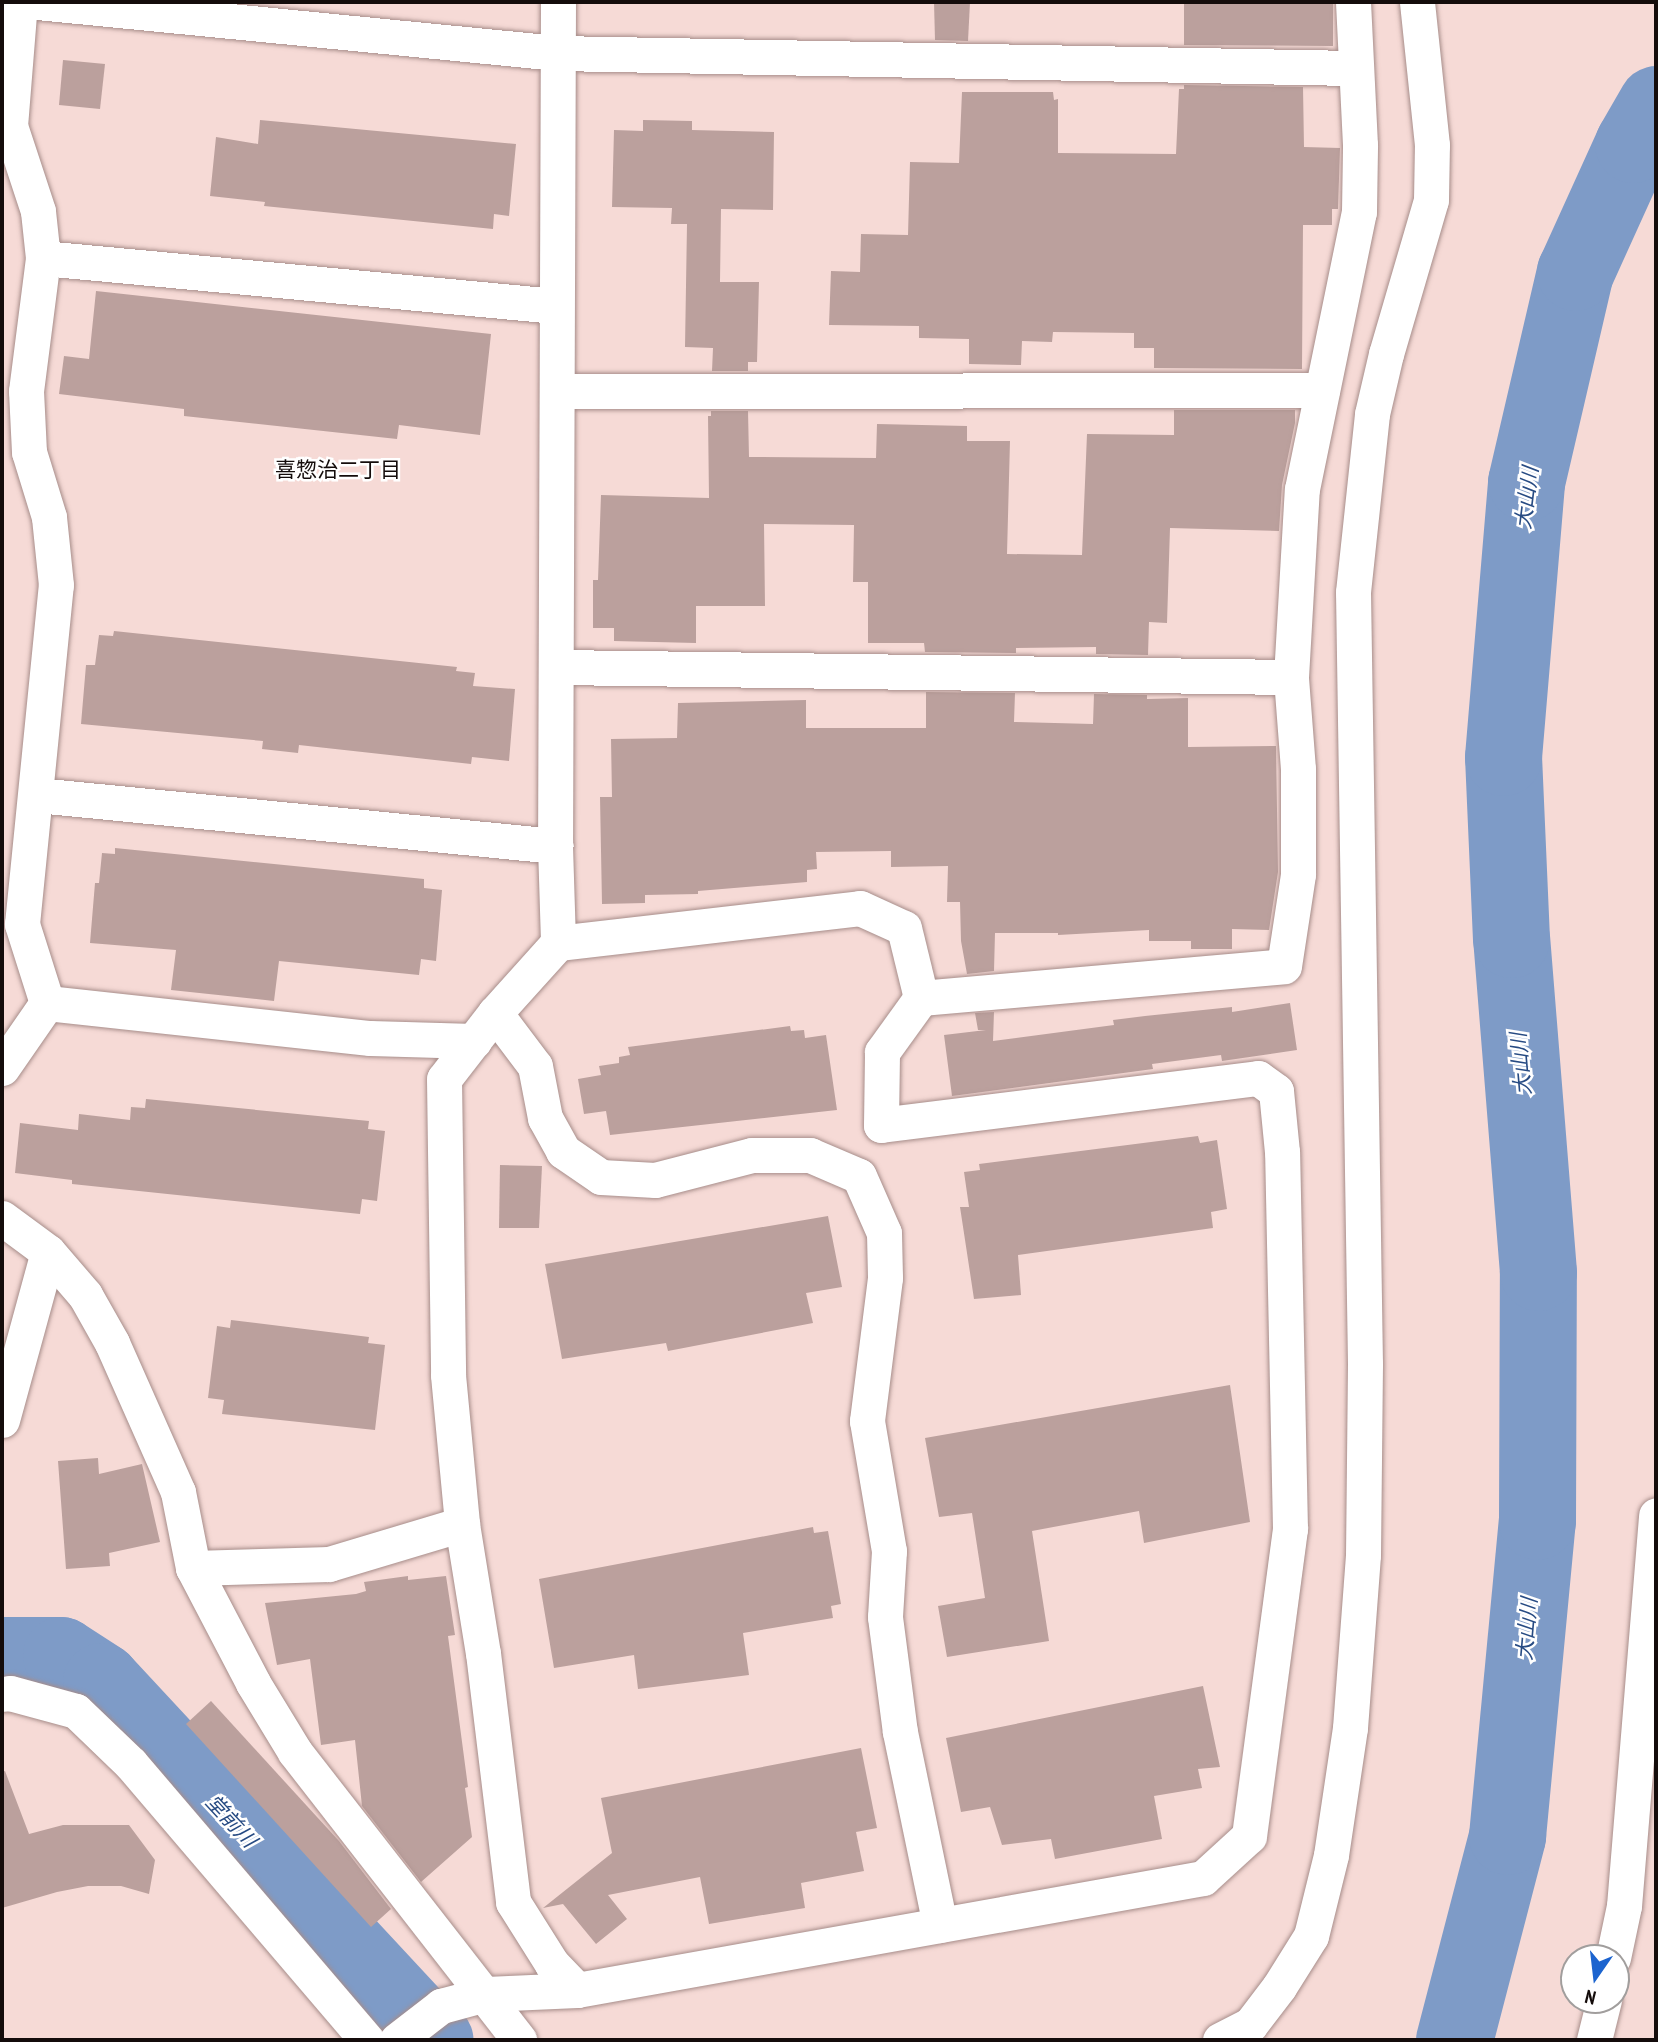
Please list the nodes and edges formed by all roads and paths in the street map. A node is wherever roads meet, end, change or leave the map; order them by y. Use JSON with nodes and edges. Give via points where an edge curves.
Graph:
{"nodes":[{"id":1,"x":20,"y":2,"type":"edge"},
{"id":2,"x":37,"y":2,"type":"edge"},
{"id":3,"x":558,"y":2,"type":"edge"},
{"id":4,"x":1353,"y":2,"type":"edge"},
{"id":5,"x":1417,"y":2,"type":"edge"},
{"id":6,"x":557,"y":53,"type":"junction"},
{"id":7,"x":1355,"y":68,"type":"junction"},
{"id":8,"x":43,"y":258,"type":"junction"},
{"id":9,"x":556,"y":306,"type":"junction"},
{"id":10,"x":1322,"y":390,"type":"junction"},
{"id":11,"x":558,"y":391,"type":"junction"},
{"id":12,"x":556,"y":667,"type":"junction"},
{"id":13,"x":1291,"y":677,"type":"junction"},
{"id":14,"x":37,"y":795,"type":"junction"},
{"id":15,"x":555,"y":846,"type":"junction"},
{"id":16,"x":558,"y":943,"type":"junction"},
{"id":17,"x":922,"y":998,"type":"junction"},
{"id":18,"x":47,"y":1003,"type":"junction"},
{"id":19,"x":495,"y":1013,"type":"junction"},
{"id":20,"x":474,"y":1041,"type":"junction"},
{"id":21,"x":2,"y":1069,"type":"edge"},
{"id":22,"x":2,"y":1218,"type":"edge"},
{"id":23,"x":48,"y":1252,"type":"junction"},
{"id":24,"x":2,"y":1420,"type":"edge"},
{"id":25,"x":1656,"y":1515,"type":"edge"},
{"id":26,"x":462,"y":1524,"type":"junction"},
{"id":27,"x":193,"y":1568,"type":"junction"},
{"id":28,"x":2,"y":1694,"type":"edge"},
{"id":29,"x":940,"y":1925,"type":"junction"},
{"id":30,"x":1616,"y":1944,"type":"edge"},
{"id":31,"x":577,"y":1990,"type":"junction"},
{"id":32,"x":486,"y":1994,"type":"junction"},
{"id":33,"x":1600,"y":2014,"type":"edge"},
{"id":34,"x":367,"y":2040,"type":"edge"},
{"id":35,"x":397,"y":2040,"type":"edge"},
{"id":36,"x":519,"y":2040,"type":"edge"},
{"id":37,"x":1220,"y":2040,"type":"edge"},
{"id":38,"x":1594,"y":2040,"type":"edge"}],
"edges":[{"from":1,"to":8,"type":"street","via":[[10,126],[38,211]]},
{"from":2,"to":6,"type":"street"},
{"from":3,"to":6,"type":"street"},
{"from":4,"to":7,"type":"street"},
{"from":5,"to":37,"type":"street","via":[[1432,145],[1431,200],[1372,414],[1353,592],[1364,1377],[1363,1555],[1350,1728],[1331,1855],[1311,1936],[1250,2025]]},
{"from":6,"to":7,"type":"street"},
{"from":6,"to":9,"type":"street"},
{"from":7,"to":10,"type":"street","via":[[1359,212]]},
{"from":8,"to":9,"type":"street"},
{"from":8,"to":14,"type":"street","via":[[26,391],[29,452],[48,517],[56,585]]},
{"from":9,"to":11,"type":"street"},
{"from":10,"to":11,"type":"street"},
{"from":10,"to":13,"type":"street","via":[[1302,489]]},
{"from":11,"to":12,"type":"street"},
{"from":12,"to":13,"type":"street"},
{"from":12,"to":15,"type":"street"},
{"from":13,"to":17,"type":"street","via":[[1298,769],[1298,874],[1284,966]]},
{"from":14,"to":15,"type":"street"},
{"from":14,"to":18,"type":"street","via":[[22,924]]},
{"from":15,"to":16,"type":"street"},
{"from":16,"to":17,"type":"street","via":[[860,908],[904,928]]},
{"from":16,"to":19,"type":"street"},
{"from":17,"to":29,"type":"street","via":[[882,1052],[881,1125],[1258,1078],[1276,1091],[1283,1194],[1290,1529],[1249,1836],[1203,1878]]},
{"from":18,"to":20,"type":"street","via":[[370,1038]]},
{"from":18,"to":21,"type":"street"},
{"from":19,"to":20,"type":"street"},
{"from":19,"to":29,"type":"street","via":[[535,1066],[545,1118],[563,1151],[601,1177],[654,1180],[752,1156],[810,1155],[859,1176],[884,1233],[885,1278],[867,1422],[889,1551],[885,1617],[900,1732]]},
{"from":20,"to":26,"type":"street","via":[[444,1079],[447,1375]]},
{"from":22,"to":23,"type":"street"},
{"from":23,"to":24,"type":"street"},
{"from":23,"to":27,"type":"street","via":[[85,1295],[112,1343],[178,1492]]},
{"from":25,"to":30,"type":"street","via":[[1624,1906]]},
{"from":26,"to":27,"type":"street","via":[[329,1564]]},
{"from":26,"to":31,"type":"street","via":[[483,1653],[513,1902],[552,1964]]},
{"from":27,"to":32,"type":"street","via":[[295,1752]]},
{"from":28,"to":34,"type":"street","via":[[76,1711],[131,1764]]},
{"from":29,"to":31,"type":"street"},
{"from":31,"to":32,"type":"street"},
{"from":32,"to":35,"type":"street","via":[[442,2006]]},
{"from":32,"to":36,"type":"street"},
{"from":33,"to":38,"type":"street"}]}
